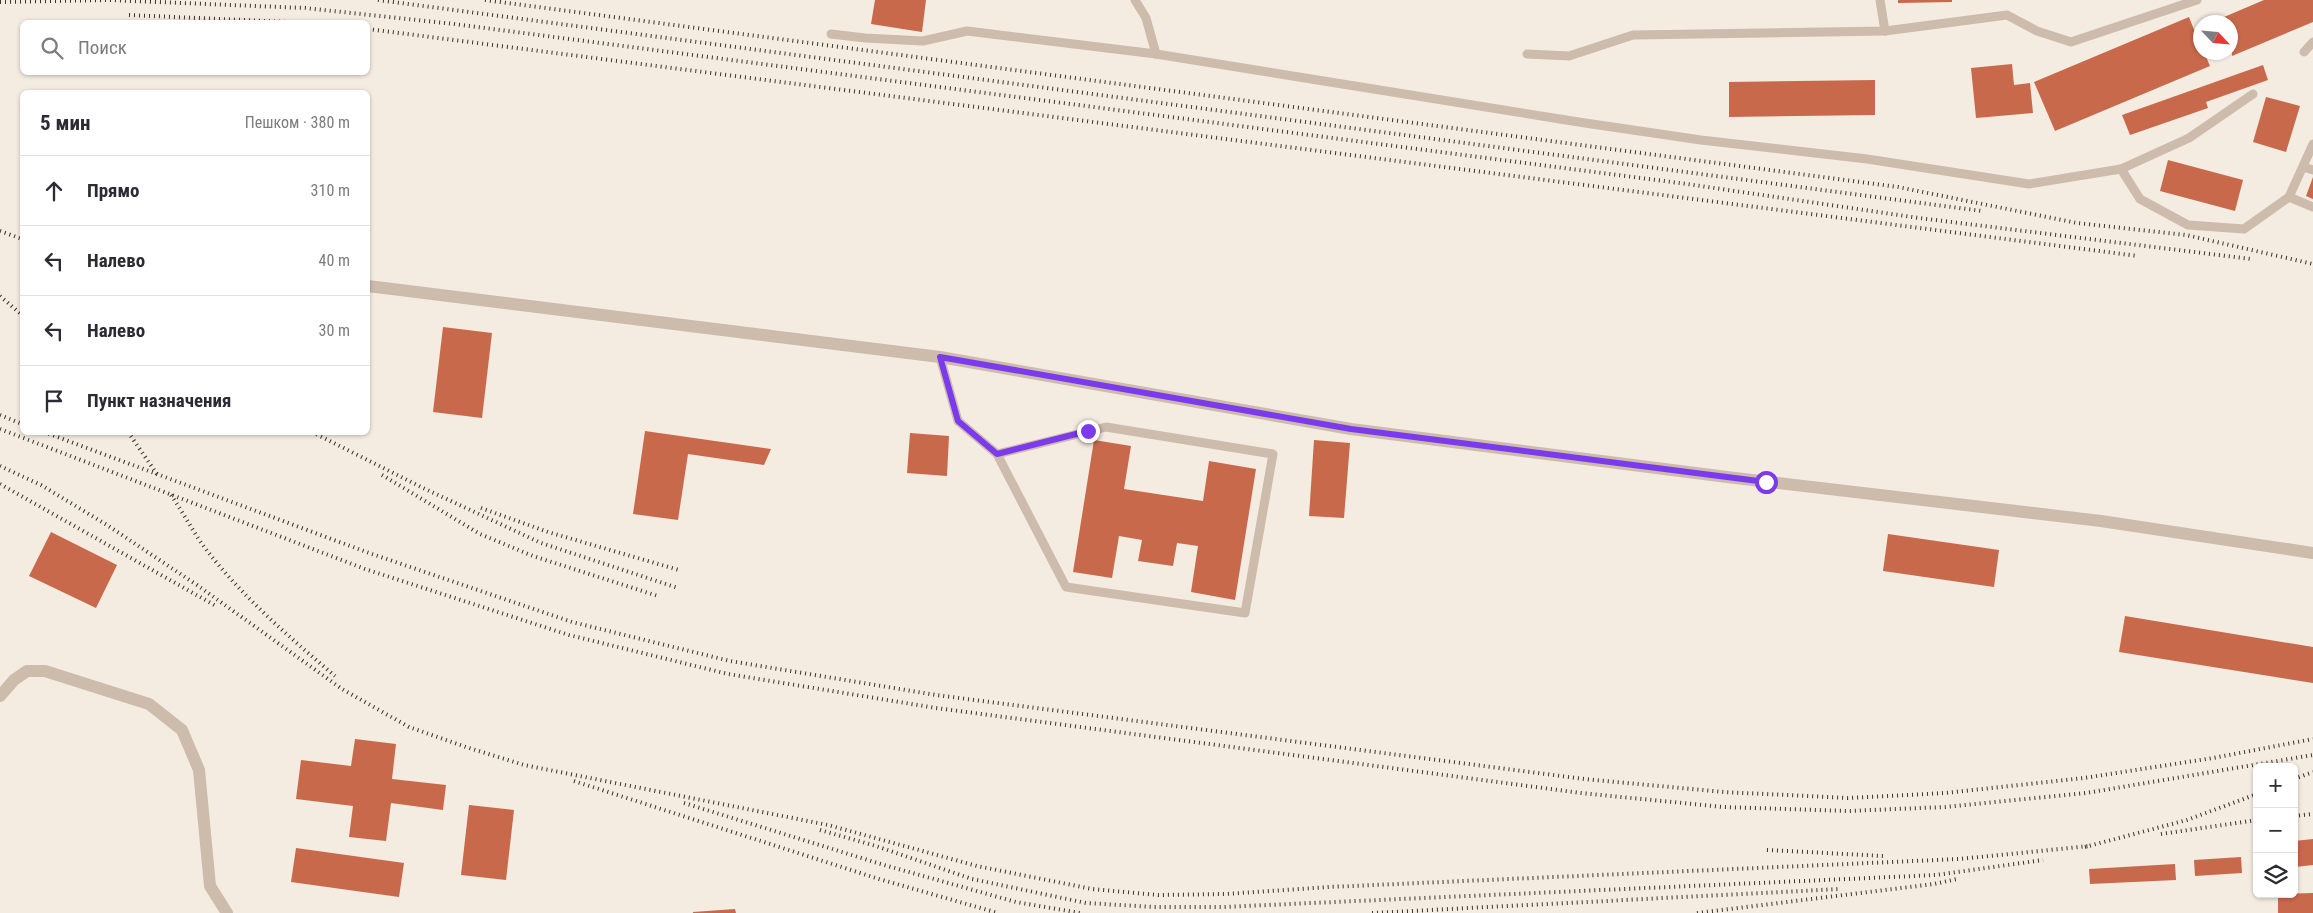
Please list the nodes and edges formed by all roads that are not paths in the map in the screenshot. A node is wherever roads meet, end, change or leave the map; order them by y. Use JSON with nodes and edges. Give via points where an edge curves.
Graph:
{"nodes":[{"id":1,"x":1135,"y":0,"type":"edge"},
{"id":2,"x":1880,"y":0,"type":"edge"},
{"id":3,"x":2197,"y":0,"type":"edge"},
{"id":4,"x":1886,"y":31,"type":"junction"},
{"id":5,"x":831,"y":34,"type":"dead end"},
{"id":6,"x":2313,"y":42,"type":"edge"},
{"id":7,"x":2304,"y":52,"type":"dead end"},
{"id":8,"x":1156,"y":54,"type":"junction"},
{"id":9,"x":1527,"y":54,"type":"dead end"},
{"id":10,"x":2253,"y":94,"type":"dead end"},
{"id":11,"x":2313,"y":144,"type":"edge"},
{"id":12,"x":2303,"y":167,"type":"junction"},
{"id":13,"x":2121,"y":169,"type":"junction"},
{"id":14,"x":2313,"y":170,"type":"edge"},
{"id":15,"x":2289,"y":197,"type":"junction"},
{"id":16,"x":2313,"y":208,"type":"edge"},
{"id":17,"x":370,"y":286,"type":"edge"},
{"id":18,"x":940,"y":357,"type":"junction"},
{"id":19,"x":997,"y":454,"type":"junction"},
{"id":20,"x":2313,"y":553,"type":"edge"},
{"id":21,"x":0,"y":696,"type":"edge"},
{"id":22,"x":227,"y":913,"type":"edge"}],
"edges":[{"from":1,"to":8,"type":"lane","via":[[1146,18]]},
{"from":2,"to":4,"type":"lane"},
{"from":3,"to":4,"type":"lane","via":[[2071,42],[2037,32],[2007,15]]},
{"from":4,"to":9,"type":"lane","via":[[1633,35],[1569,56]]},
{"from":5,"to":8,"type":"lane","via":[[923,41],[967,31]]},
{"from":6,"to":7,"type":"lane"},
{"from":8,"to":13,"type":"lane","via":[[1701,140],[2029,184]]},
{"from":10,"to":13,"type":"lane","via":[[2189,138]]},
{"from":11,"to":12,"type":"lane"},
{"from":12,"to":14,"type":"lane"},
{"from":12,"to":15,"type":"lane"},
{"from":13,"to":15,"type":"lane","via":[[2140,199],[2188,225],[2244,229]]},
{"from":15,"to":16,"type":"lane"},
{"from":17,"to":18,"type":"street"},
{"from":18,"to":19,"type":"lane","via":[[958,421]]},
{"from":18,"to":20,"type":"street","via":[[1351,429],[2101,521]]},
{"from":19,"to":19,"type":"lane","via":[[1066,587],[1244,613],[1273,454],[1106,427]]},
{"from":21,"to":22,"type":"street","via":[[27,671],[45,671],[149,704],[182,730],[199,770],[210,886]]}]}
